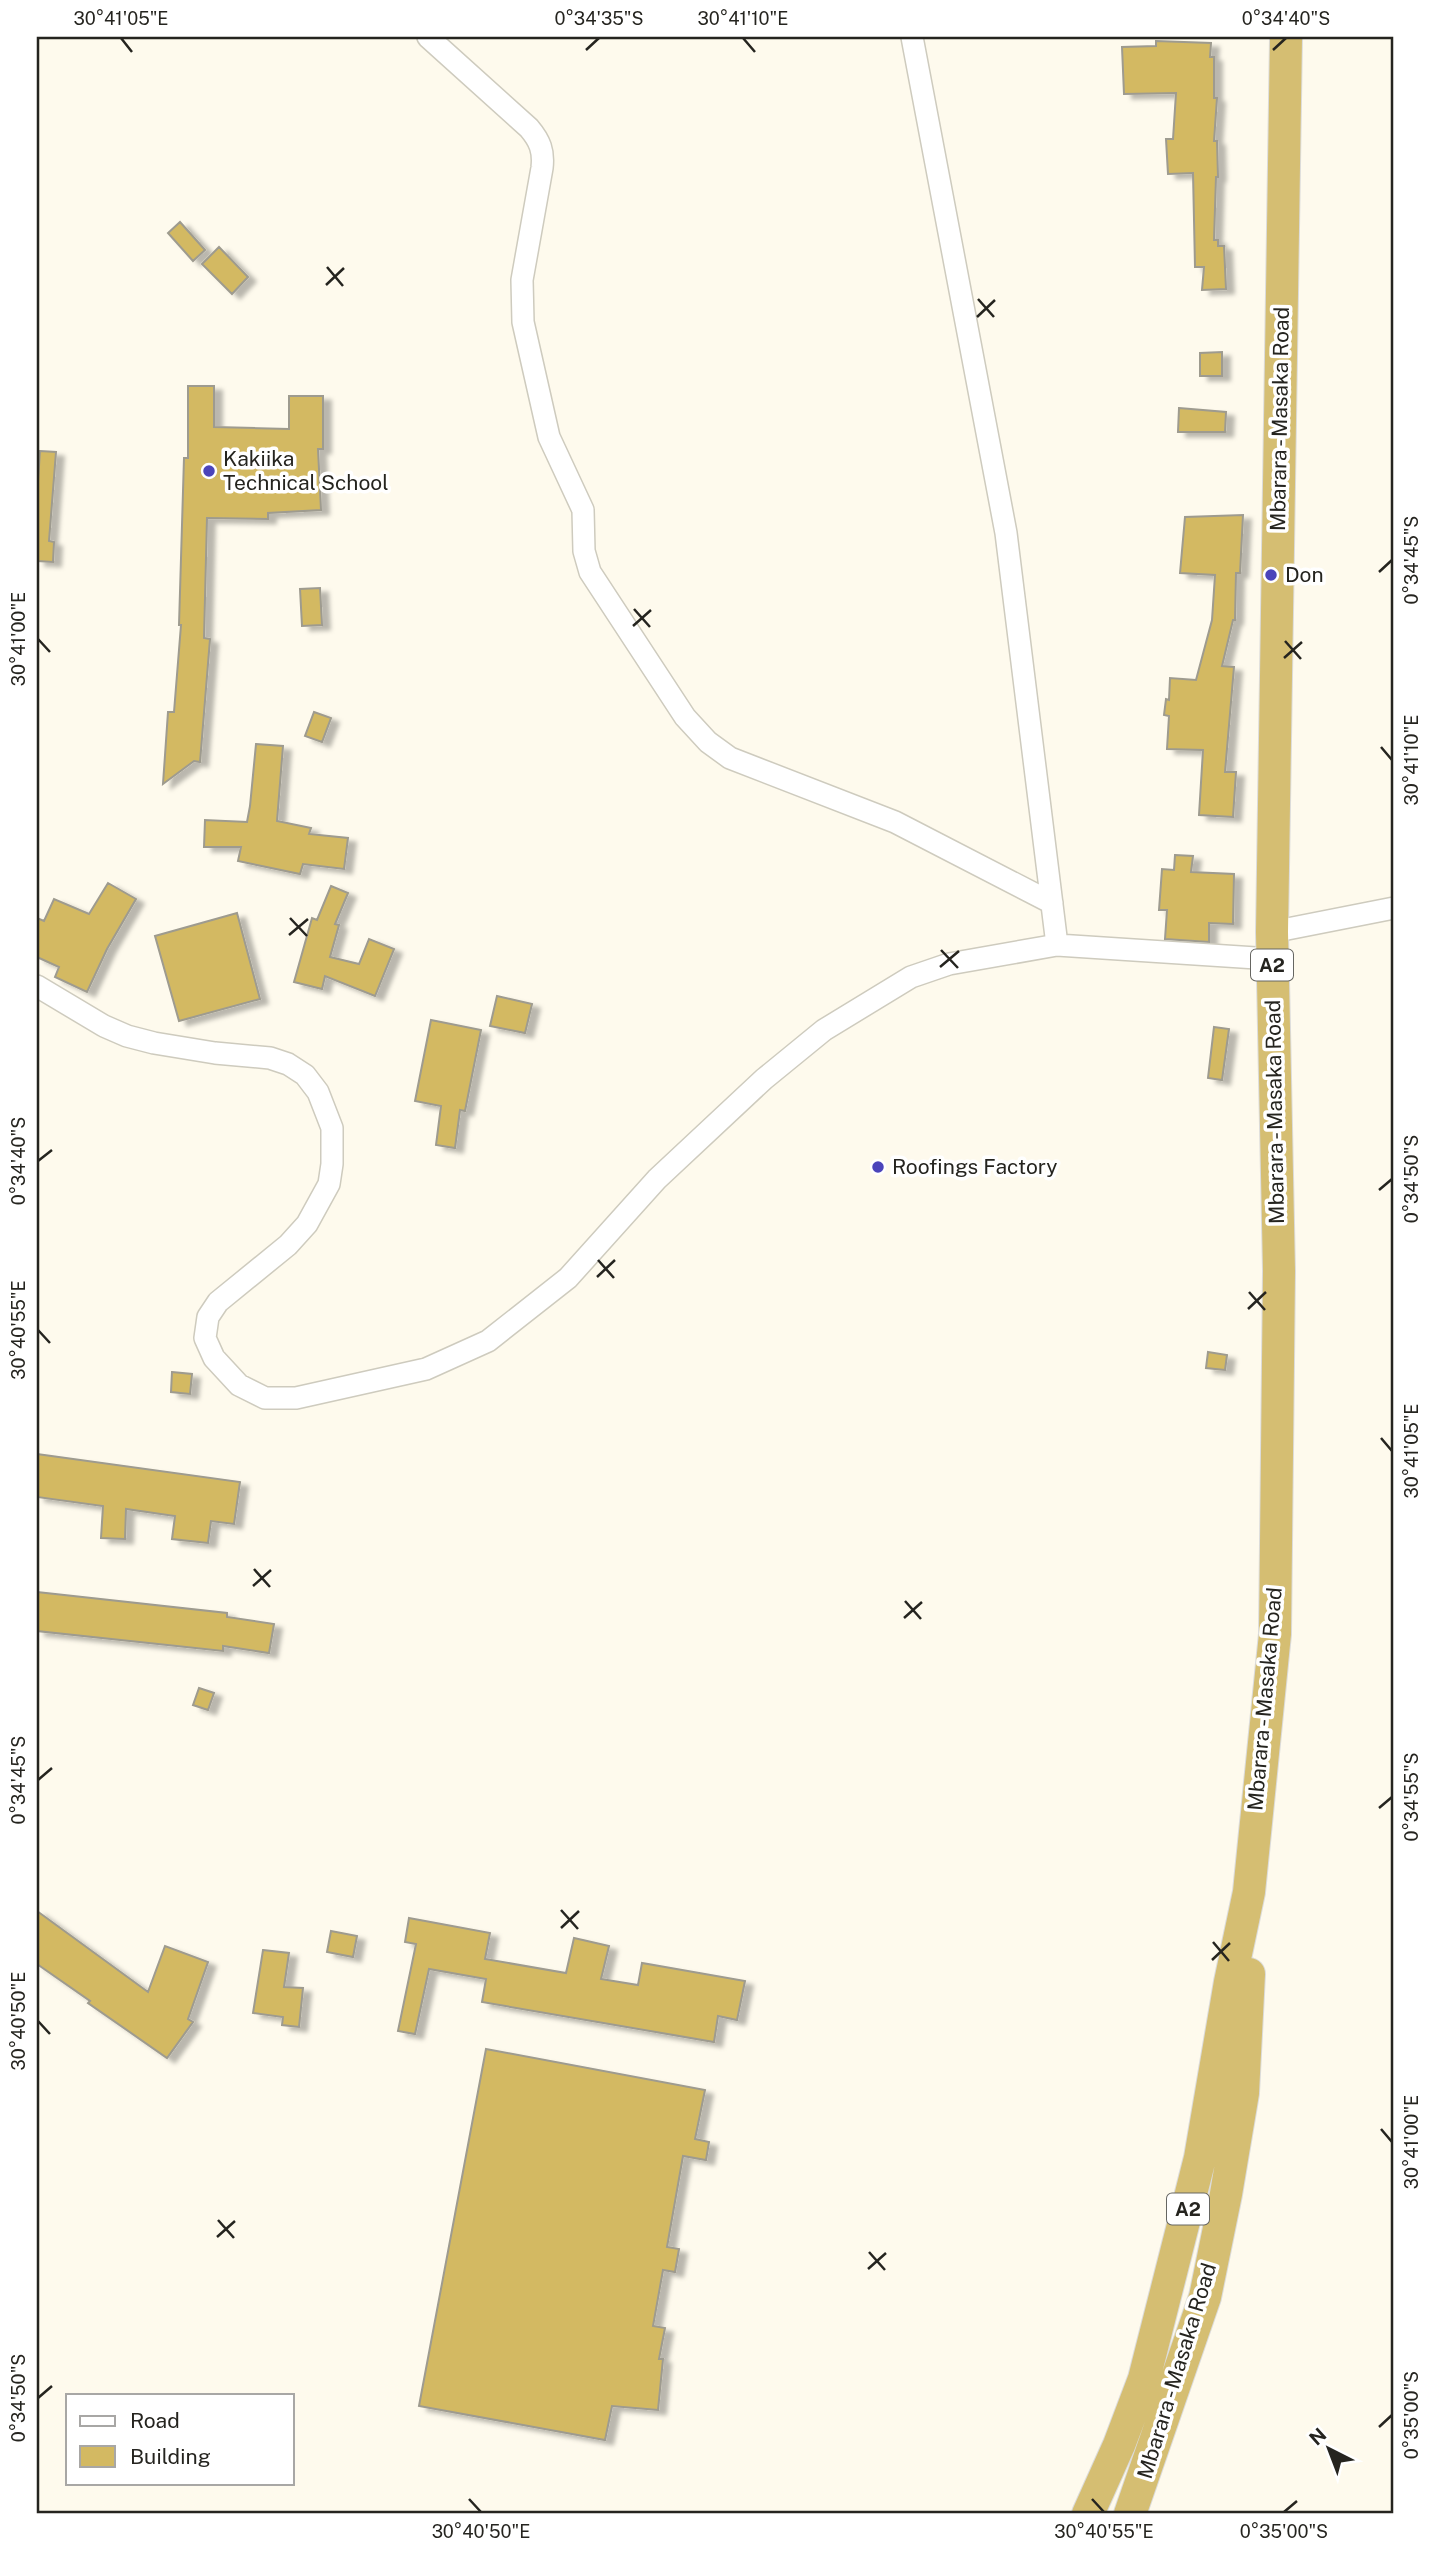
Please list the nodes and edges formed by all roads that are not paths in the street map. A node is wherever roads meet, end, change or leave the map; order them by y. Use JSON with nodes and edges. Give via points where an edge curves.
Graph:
{"nodes":[{"id":1,"x":428,"y":37,"type":"edge"},
{"id":2,"x":912,"y":37,"type":"edge"},
{"id":3,"x":1286,"y":37,"type":"edge"},
{"id":4,"x":1052,"y":903,"type":"junction"},
{"id":5,"x":1394,"y":908,"type":"edge"},
{"id":6,"x":1057,"y":945,"type":"junction"},
{"id":7,"x":1272,"y":945,"type":"junction"},
{"id":8,"x":37,"y":986,"type":"edge"},
{"id":9,"x":1248,"y":1892,"type":"junction"},
{"id":10,"x":1088,"y":2514,"type":"edge"},
{"id":11,"x":1130,"y":2514,"type":"edge"}],
"edges":[{"from":1,"to":4,"type":"street","via":[[529,128],[541,146],[542,168],[522,280],[523,322],[549,437],[583,510],[584,551],[590,572],[685,717],[730,758],[895,822]]},
{"from":2,"to":4,"type":"street","via":[[1006,533]]},
{"from":3,"to":7,"type":"highway","name":"Mbarara - Masaka Road","number":"A2"},
{"from":4,"to":6,"type":"street"},
{"from":5,"to":7,"type":"street"},
{"from":6,"to":7,"type":"street"},
{"from":6,"to":8,"type":"street","via":[[949,964],[911,976],[824,1030],[657,1179],[568,1278],[488,1341],[426,1369],[296,1398],[265,1398],[239,1385],[214,1358],[205,1338],[208,1317],[218,1302],[288,1245],[307,1224],[329,1184],[332,1128],[318,1092],[305,1074],[289,1064],[127,1036]]},
{"from":7,"to":9,"type":"highway","name":"Mbarara - Masaka Road","number":"A2","via":[[1279,1271],[1275,1634]]},
{"from":9,"to":10,"type":"highway","name":"Mbarara - Masaka Road","number":"A2","via":[[1200,2158],[1168,2292],[1144,2379]]},
{"from":9,"to":11,"type":"highway","name":"Mbarara - Masaka Road","number":"A2","via":[[1243,2093],[1227,2194],[1205,2297]]}]}
